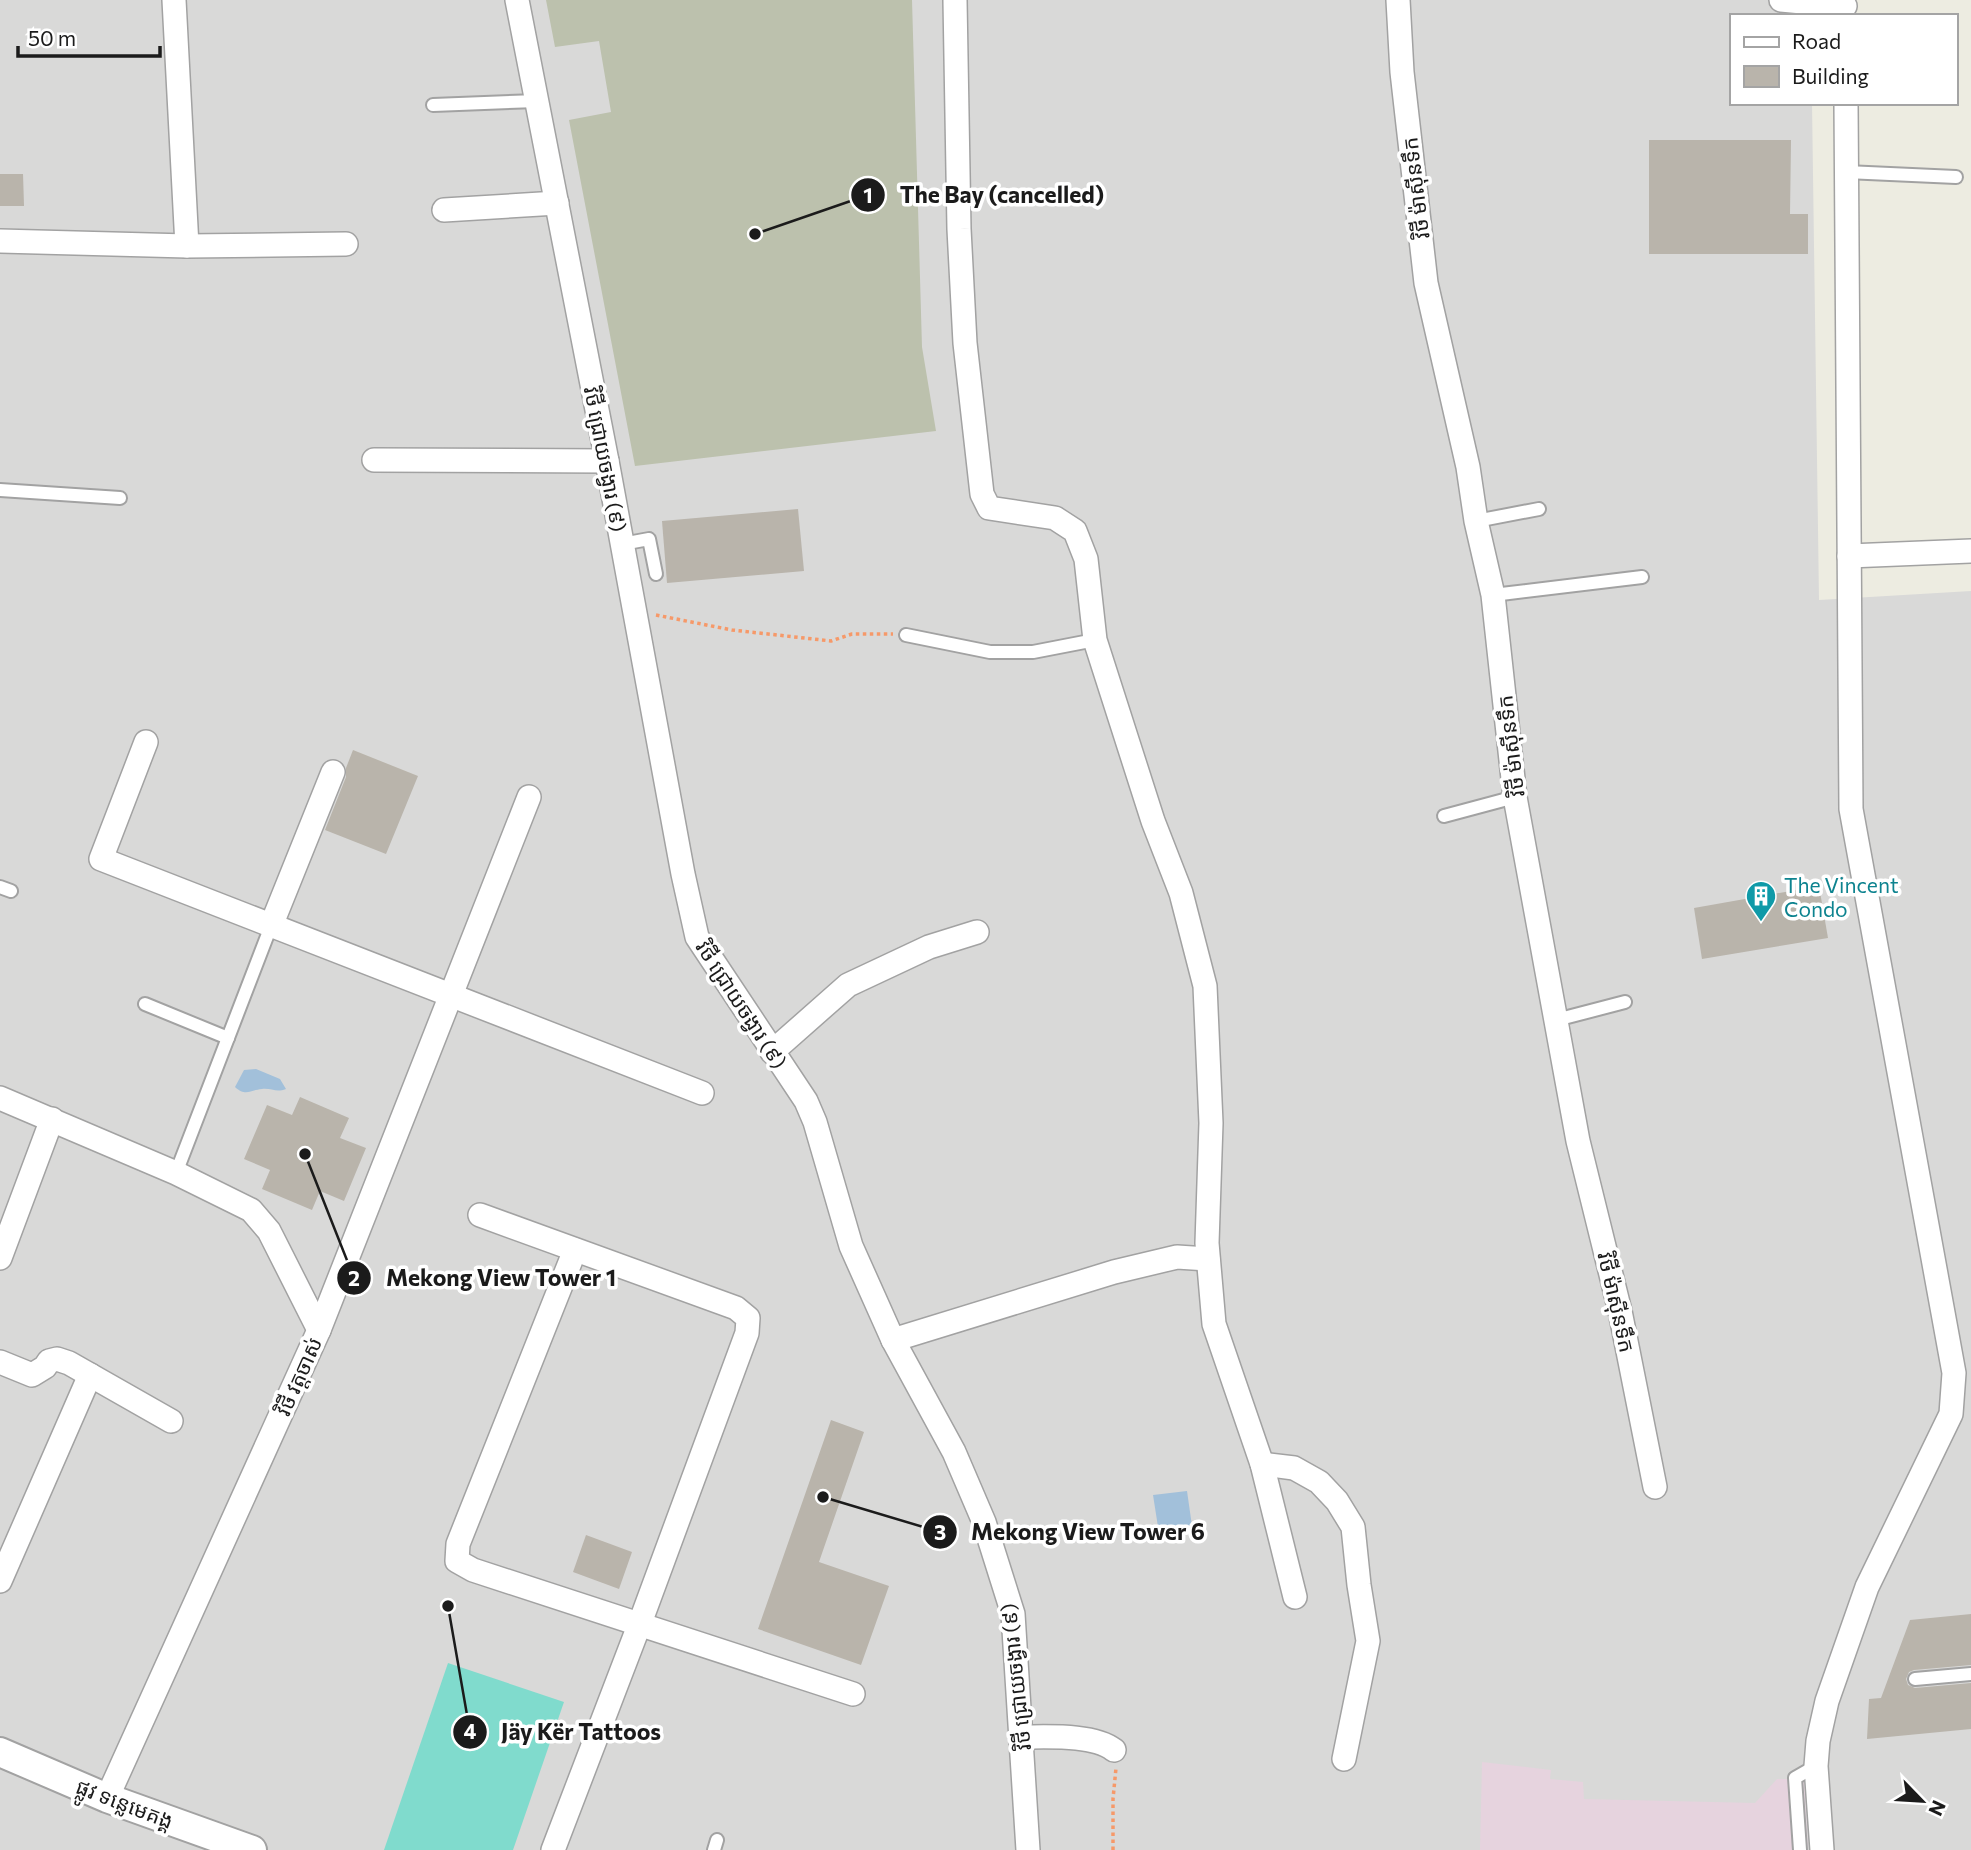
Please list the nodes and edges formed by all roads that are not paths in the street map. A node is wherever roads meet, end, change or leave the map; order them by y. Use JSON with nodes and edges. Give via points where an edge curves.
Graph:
{"nodes":[{"id":1,"x":174,"y":0,"type":"edge"},
{"id":2,"x":517,"y":0,"type":"edge"},
{"id":3,"x":954,"y":0,"type":"edge"},
{"id":4,"x":1398,"y":0,"type":"edge"},
{"id":5,"x":1782,"y":0,"type":"edge"},
{"id":6,"x":1845,"y":7,"type":"edge"},
{"id":7,"x":537,"y":101,"type":"junction"},
{"id":8,"x":433,"y":105,"type":"dead end"},
{"id":9,"x":1846,"y":105,"type":"edge"},
{"id":10,"x":1846,"y":172,"type":"junction"},
{"id":11,"x":1956,"y":177,"type":"dead end"},
{"id":12,"x":557,"y":203,"type":"junction"},
{"id":13,"x":444,"y":210,"type":"dead end"},
{"id":14,"x":0,"y":241,"type":"edge"},
{"id":15,"x":346,"y":244,"type":"dead end"},
{"id":16,"x":187,"y":246,"type":"junction"},
{"id":17,"x":374,"y":460,"type":"dead end"},
{"id":18,"x":607,"y":461,"type":"junction"},
{"id":19,"x":0,"y":491,"type":"edge"},
{"id":20,"x":120,"y":498,"type":"dead end"},
{"id":21,"x":1539,"y":509,"type":"dead end"},
{"id":22,"x":1476,"y":521,"type":"junction"},
{"id":23,"x":622,"y":544,"type":"junction"},
{"id":24,"x":1971,"y":551,"type":"edge"},
{"id":25,"x":1849,"y":556,"type":"junction"},
{"id":26,"x":628,"y":577,"type":"junction"},
{"id":27,"x":1642,"y":577,"type":"dead end"},
{"id":28,"x":1493,"y":595,"type":"junction"},
{"id":29,"x":906,"y":635,"type":"road end"},
{"id":30,"x":1095,"y":640,"type":"junction"},
{"id":31,"x":146,"y":742,"type":"dead end"},
{"id":32,"x":333,"y":772,"type":"dead end"},
{"id":33,"x":529,"y":797,"type":"dead end"},
{"id":34,"x":1515,"y":797,"type":"junction"},
{"id":35,"x":1444,"y":816,"type":"dead end"},
{"id":36,"x":271,"y":926,"type":"junction"},
{"id":37,"x":977,"y":932,"type":"dead end"},
{"id":38,"x":451,"y":996,"type":"junction"},
{"id":39,"x":1625,"y":1002,"type":"dead end"},
{"id":40,"x":145,"y":1004,"type":"dead end"},
{"id":41,"x":1556,"y":1020,"type":"junction"},
{"id":42,"x":228,"y":1038,"type":"junction"},
{"id":43,"x":772,"y":1052,"type":"junction"},
{"id":44,"x":702,"y":1093,"type":"dead end"},
{"id":45,"x":0,"y":1098,"type":"edge"},
{"id":46,"x":52,"y":1119,"type":"junction"},
{"id":47,"x":176,"y":1172,"type":"junction"},
{"id":48,"x":480,"y":1215,"type":"dead end"},
{"id":49,"x":575,"y":1250,"type":"junction"},
{"id":50,"x":0,"y":1258,"type":"edge"},
{"id":51,"x":1208,"y":1259,"type":"junction"},
{"id":52,"x":319,"y":1330,"type":"junction"},
{"id":53,"x":893,"y":1340,"type":"junction"},
{"id":54,"x":0,"y":1362,"type":"edge"},
{"id":55,"x":90,"y":1375,"type":"junction"},
{"id":56,"x":1962,"y":1394,"type":"edge"},
{"id":57,"x":171,"y":1421,"type":"dead end"},
{"id":58,"x":1262,"y":1464,"type":"junction"},
{"id":59,"x":1654,"y":1487,"type":"dead end"},
{"id":60,"x":0,"y":1581,"type":"edge"},
{"id":61,"x":1295,"y":1597,"type":"dead end"},
{"id":62,"x":640,"y":1623,"type":"junction"},
{"id":63,"x":1971,"y":1674,"type":"edge"},
{"id":64,"x":1915,"y":1679,"type":"dead end"},
{"id":65,"x":853,"y":1694,"type":"dead end"},
{"id":66,"x":1022,"y":1737,"type":"junction"},
{"id":67,"x":1114,"y":1750,"type":"road end"},
{"id":68,"x":0,"y":1752,"type":"edge"},
{"id":69,"x":1344,"y":1759,"type":"dead end"},
{"id":70,"x":1816,"y":1766,"type":"junction"},
{"id":71,"x":107,"y":1798,"type":"junction"},
{"id":72,"x":252,"y":1850,"type":"edge"},
{"id":73,"x":553,"y":1850,"type":"edge"},
{"id":74,"x":1028,"y":1850,"type":"edge"},
{"id":75,"x":1800,"y":1850,"type":"edge"},
{"id":76,"x":1822,"y":1850,"type":"edge"}],
"edges":[{"from":1,"to":16,"type":"street"},
{"from":2,"to":7,"type":"street","name":"វិថី ជ្រោយចង្វារ (៩)"},
{"from":3,"to":30,"type":"street","via":[[965,343],[982,495],[989,508],[1055,518],[1075,531],[1086,559]]},
{"from":4,"to":22,"type":"street","name":"វិថី ម៉ាស៊ីនទឹក","via":[[1426,283]]},
{"from":5,"to":6,"type":"street"},
{"from":7,"to":8,"type":"lane"},
{"from":7,"to":12,"type":"street","name":"វិថី ជ្រោយចង្វារ (៩)"},
{"from":9,"to":10,"type":"street"},
{"from":10,"to":11,"type":"lane"},
{"from":10,"to":25,"type":"street"},
{"from":12,"to":13,"type":"street"},
{"from":12,"to":18,"type":"street","name":"វិថី ជ្រោយចង្វារ (៩)"},
{"from":14,"to":16,"type":"street"},
{"from":15,"to":16,"type":"street"},
{"from":17,"to":18,"type":"street"},
{"from":18,"to":23,"type":"street","name":"វិថី ជ្រោយចង្វារ (៩)"},
{"from":19,"to":20,"type":"lane"},
{"from":21,"to":22,"type":"lane"},
{"from":22,"to":28,"type":"street","name":"វិថី ម៉ាស៊ីនទឹក"},
{"from":23,"to":26,"type":"street","name":"វិថី ជ្រោយចង្វារ (៩)"},
{"from":23,"to":26,"type":"lane","via":[[649,539],[660,573]]},
{"from":24,"to":25,"type":"street"},
{"from":25,"to":56,"type":"street","via":[[1851,809],[1954,1373]]},
{"from":26,"to":43,"type":"street","name":"វិថី ជ្រោយចង្វារ (៩)","via":[[697,937]]},
{"from":27,"to":28,"type":"lane"},
{"from":28,"to":34,"type":"street","name":"វិថី ម៉ាស៊ីនទឹក"},
{"from":29,"to":30,"type":"lane","via":[[990,652],[1033,652]]},
{"from":30,"to":51,"type":"street","via":[[1181,893],[1205,986],[1211,1123]]},
{"from":31,"to":36,"type":"street","via":[[101,859]]},
{"from":32,"to":36,"type":"street"},
{"from":33,"to":38,"type":"street"},
{"from":34,"to":35,"type":"lane"},
{"from":34,"to":41,"type":"street","name":"វិថី ម៉ាស៊ីនទឹក"},
{"from":36,"to":38,"type":"street"},
{"from":36,"to":42,"type":"lane"},
{"from":37,"to":43,"type":"street","via":[[929,947],[848,985]]},
{"from":38,"to":44,"type":"street"},
{"from":38,"to":52,"type":"street"},
{"from":39,"to":41,"type":"lane"},
{"from":40,"to":42,"type":"lane"},
{"from":41,"to":59,"type":"street","name":"វិថី ម៉ាស៊ីនទឹក"},
{"from":42,"to":47,"type":"lane"},
{"from":43,"to":53,"type":"street","name":"វិថី ជ្រោយចង្វារ (៩)","via":[[810,1110],[850,1246]]},
{"from":45,"to":46,"type":"street","name":"វិថី វត្តចាស់"},
{"from":46,"to":47,"type":"street","name":"វិថី វត្តចាស់"},
{"from":46,"to":50,"type":"street"},
{"from":47,"to":52,"type":"street","name":"វិថី វត្តចាស់","via":[[251,1210],[269,1231]]},
{"from":48,"to":49,"type":"street"},
{"from":49,"to":62,"type":"street","via":[[736,1308],[748,1318],[747,1333]]},
{"from":49,"to":62,"type":"street","via":[[458,1544],[457,1560],[473,1570]]},
{"from":51,"to":53,"type":"street","via":[[1177,1257],[1114,1272]]},
{"from":51,"to":58,"type":"street","via":[[1214,1324]]},
{"from":52,"to":71,"type":"street","name":"វិថី វត្តចាស់"},
{"from":53,"to":66,"type":"street","name":"វិថី ជ្រោយចង្វារ (៩)","via":[[954,1452],[984,1521],[1013,1614]]},
{"from":54,"to":55,"type":"street","via":[[32,1375],[57,1359]]},
{"from":55,"to":57,"type":"street"},
{"from":55,"to":60,"type":"street"},
{"from":56,"to":70,"type":"street","via":[[1867,1587],[1827,1701]]},
{"from":58,"to":61,"type":"street"},
{"from":58,"to":69,"type":"street","via":[[1293,1468],[1319,1482],[1353,1527],[1367,1642]]},
{"from":62,"to":65,"type":"street"},
{"from":62,"to":73,"type":"street"},
{"from":63,"to":64,"type":"lane"},
{"from":66,"to":67,"type":"street","via":[[1069,1738],[1106,1744]]},
{"from":66,"to":74,"type":"street","name":"វិថី ជ្រោយចង្វារ (៩)"},
{"from":68,"to":71,"type":"street","name":"ផ្លូវ ទន្លេមេគង្គ"},
{"from":70,"to":75,"type":"lane","via":[[1795,1778]]},
{"from":70,"to":76,"type":"street"},
{"from":71,"to":72,"type":"street","name":"ផ្លូវ ទន្លេមេគង្គ"}]}
